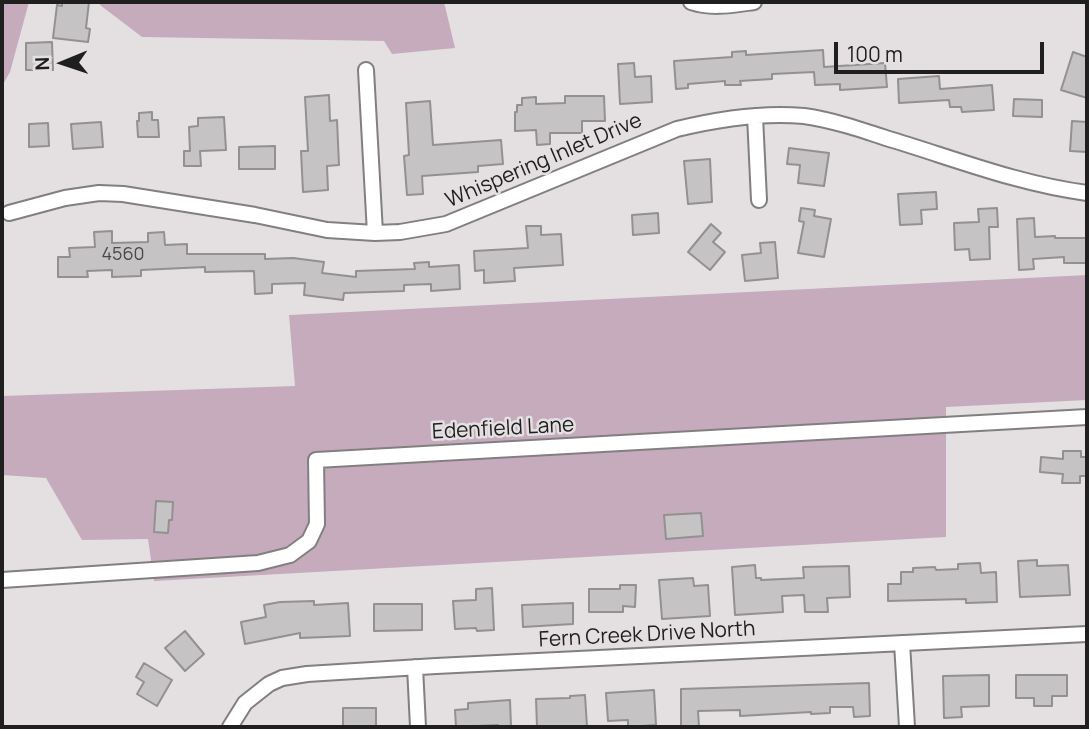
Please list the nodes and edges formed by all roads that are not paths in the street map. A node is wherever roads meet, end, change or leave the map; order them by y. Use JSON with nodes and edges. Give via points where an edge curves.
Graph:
{"nodes":[{"id":1,"x":691,"y":2,"type":"edge"},
{"id":2,"x":754,"y":2,"type":"edge"},
{"id":3,"x":366,"y":70,"type":"dead end"},
{"id":4,"x":755,"y":116,"type":"junction"},
{"id":5,"x":1087,"y":193,"type":"edge"},
{"id":6,"x":759,"y":201,"type":"dead end"},
{"id":7,"x":9,"y":213,"type":"dead end"},
{"id":8,"x":374,"y":233,"type":"junction"},
{"id":9,"x":1087,"y":416,"type":"edge"},
{"id":10,"x":2,"y":580,"type":"edge"},
{"id":11,"x":1087,"y":634,"type":"edge"},
{"id":12,"x":902,"y":643,"type":"junction"},
{"id":13,"x":415,"y":667,"type":"junction"},
{"id":14,"x":230,"y":727,"type":"edge"},
{"id":15,"x":418,"y":727,"type":"edge"},
{"id":16,"x":908,"y":727,"type":"edge"}],
"edges":[{"from":1,"to":2,"type":"street","via":[[723,6]]},
{"from":3,"to":8,"type":"street"},
{"from":4,"to":5,"type":"street","name":"Whispering Inlet Drive","via":[[804,116],[844,125],[1006,176]]},
{"from":4,"to":6,"type":"street"},
{"from":4,"to":8,"type":"street","name":"Whispering Inlet Drive","via":[[677,129],[446,224]]},
{"from":7,"to":8,"type":"street","name":"Whispering Inlet Drive","via":[[65,198],[123,194],[327,230]]},
{"from":9,"to":10,"type":"street","name":"Edenfield Lane","via":[[316,460],[317,524],[309,541],[290,555],[258,563]]},
{"from":11,"to":12,"type":"street","name":"Fern Creek Drive North"},
{"from":12,"to":13,"type":"street","name":"Fern Creek Drive North"},
{"from":12,"to":16,"type":"street"},
{"from":13,"to":14,"type":"street","name":"Fern Creek Drive North","via":[[282,678],[245,703]]},
{"from":13,"to":15,"type":"street"}]}
